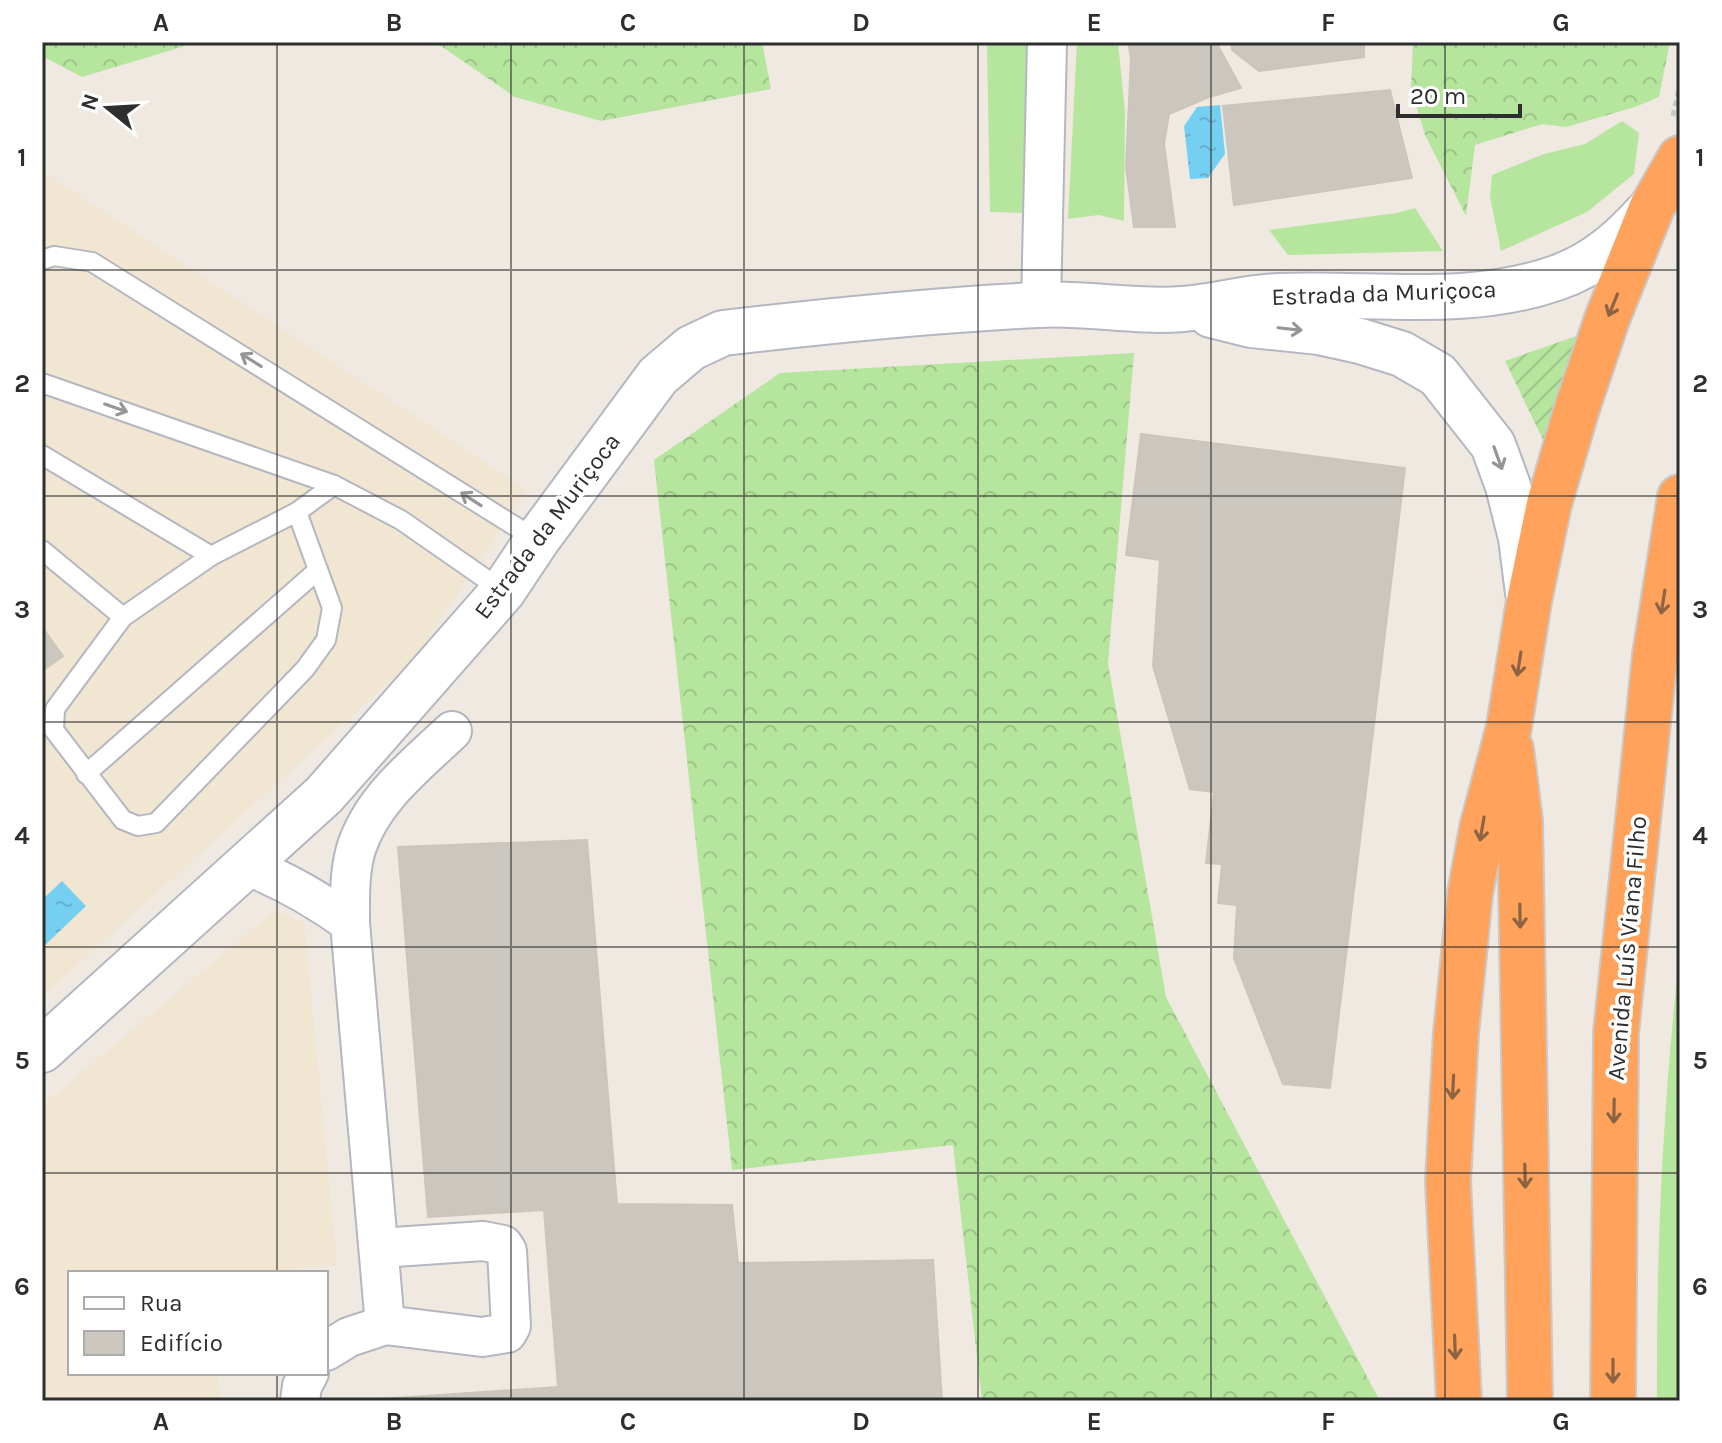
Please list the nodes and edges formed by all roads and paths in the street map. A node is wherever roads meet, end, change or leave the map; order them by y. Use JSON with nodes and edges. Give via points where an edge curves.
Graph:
{"nodes":[{"id":1,"x":1047,"y":42,"type":"edge"},
{"id":2,"x":1680,"y":158,"type":"edge"},
{"id":3,"x":1652,"y":207,"type":"junction"},
{"id":4,"x":42,"y":260,"type":"edge"},
{"id":5,"x":1041,"y":305,"type":"junction"},
{"id":6,"x":1186,"y":309,"type":"junction"},
{"id":7,"x":42,"y":383,"type":"edge"},
{"id":8,"x":42,"y":455,"type":"edge"},
{"id":9,"x":334,"y":485,"type":"junction"},
{"id":10,"x":1680,"y":497,"type":"edge"},
{"id":11,"x":297,"y":512,"type":"junction"},
{"id":12,"x":537,"y":540,"type":"junction"},
{"id":13,"x":42,"y":550,"type":"edge"},
{"id":14,"x":211,"y":556,"type":"junction"},
{"id":15,"x":318,"y":570,"type":"junction"},
{"id":16,"x":503,"y":591,"type":"junction"},
{"id":17,"x":1529,"y":601,"type":"junction"},
{"id":18,"x":123,"y":617,"type":"junction"},
{"id":19,"x":1509,"y":727,"type":"junction"},
{"id":20,"x":452,"y":731,"type":"dead end"},
{"id":21,"x":86,"y":774,"type":"junction"},
{"id":22,"x":248,"y":866,"type":"junction"},
{"id":23,"x":350,"y":923,"type":"junction"},
{"id":24,"x":42,"y":1050,"type":"edge"},
{"id":25,"x":380,"y":1248,"type":"junction"},
{"id":26,"x":385,"y":1325,"type":"junction"},
{"id":27,"x":328,"y":1350,"type":"edge"},
{"id":28,"x":308,"y":1375,"type":"edge"},
{"id":29,"x":300,"y":1401,"type":"edge"},
{"id":30,"x":1459,"y":1401,"type":"edge"},
{"id":31,"x":1530,"y":1401,"type":"edge"},
{"id":32,"x":1613,"y":1401,"type":"edge"}],
"edges":[{"from":1,"to":5,"type":"street"},
{"from":2,"to":3,"type":"highway"},
{"from":3,"to":6,"type":"street","name":"Estrada da Muriçoca","via":[[1593,263],[1513,289],[1402,297],[1252,297]]},
{"from":3,"to":17,"type":"highway","one_way":true,"via":[[1577,408],[1549,504]]},
{"from":12,"to":4,"type":"lane","one_way":true,"via":[[92,262],[54,256]]},
{"from":5,"to":6,"type":"street","name":"Estrada da Muriçoca"},
{"from":5,"to":12,"type":"street","name":"Estrada da Muriçoca","via":[[723,333],[691,348],[658,376]]},
{"from":6,"to":17,"type":"street","name":"Estrada da Muriçoca","one_way":true,"via":[[1360,341],[1402,354],[1438,375],[1493,445],[1521,538]]},
{"from":7,"to":9,"type":"lane","one_way":true},
{"from":8,"to":14,"type":"lane"},
{"from":9,"to":11,"type":"lane"},
{"from":9,"to":16,"type":"lane","via":[[401,520]]},
{"from":10,"to":32,"type":"highway","name":"Avenida Luís Viana Filho","one_way":true,"via":[[1655,655],[1616,1033]]},
{"from":11,"to":14,"type":"lane"},
{"from":11,"to":15,"type":"lane"},
{"from":12,"to":16,"type":"street","name":"Estrada da Muriçoca"},
{"from":13,"to":18,"type":"lane"},
{"from":14,"to":18,"type":"lane"},
{"from":15,"to":21,"type":"lane"},
{"from":15,"to":21,"type":"lane","via":[[332,608],[326,640],[305,669],[156,823],[138,826],[123,820]]},
{"from":16,"to":22,"type":"street","name":"Estrada da Muriçoca","via":[[324,795]]},
{"from":17,"to":19,"type":"highway","one_way":true},
{"from":18,"to":21,"type":"lane","via":[[55,709],[54,730]]},
{"from":19,"to":30,"type":"highway","one_way":true,"via":[[1486,806],[1470,894],[1456,1033],[1448,1182]]},
{"from":19,"to":31,"type":"highway","one_way":true,"via":[[1520,821]]},
{"from":20,"to":23,"type":"street","via":[[395,784],[371,816],[356,850]]},
{"from":22,"to":23,"type":"street","via":[[284,881]]},
{"from":22,"to":24,"type":"street","name":"Estrada da Muriçoca"},
{"from":23,"to":25,"type":"street"},
{"from":25,"to":26,"type":"street"},
{"from":25,"to":26,"type":"street","via":[[483,1241],[507,1251],[507,1333],[482,1337]]},
{"from":26,"to":27,"type":"street"},
{"from":28,"to":29,"type":"street"}]}
